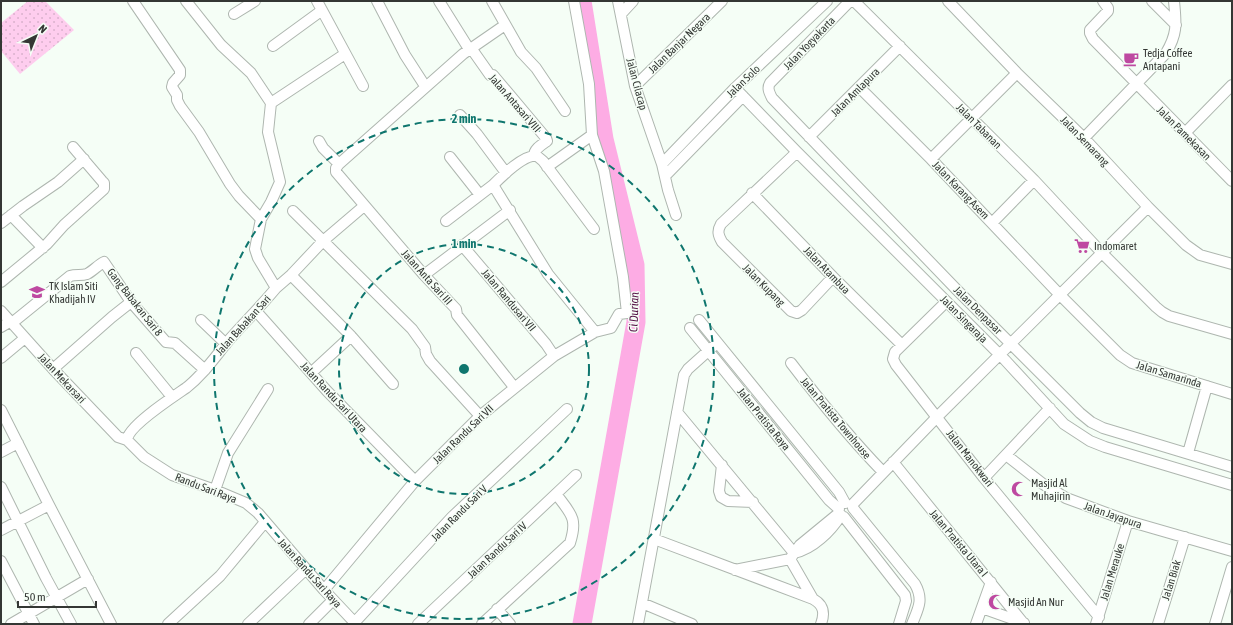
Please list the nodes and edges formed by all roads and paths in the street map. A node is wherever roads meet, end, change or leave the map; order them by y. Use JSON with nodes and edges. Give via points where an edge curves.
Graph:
{"nodes":[{"id":1,"x":133,"y":1,"type":"edge"},
{"id":2,"x":186,"y":1,"type":"edge"},
{"id":3,"x":317,"y":1,"type":"edge"},
{"id":4,"x":377,"y":1,"type":"edge"},
{"id":5,"x":439,"y":1,"type":"edge"},
{"id":6,"x":493,"y":1,"type":"edge"},
{"id":7,"x":574,"y":1,"type":"edge"},
{"id":8,"x":618,"y":1,"type":"edge"},
{"id":9,"x":633,"y":1,"type":"edge"},
{"id":10,"x":722,"y":1,"type":"edge"},
{"id":11,"x":827,"y":1,"type":"edge"},
{"id":12,"x":850,"y":1,"type":"edge"},
{"id":13,"x":854,"y":1,"type":"edge"},
{"id":14,"x":948,"y":1,"type":"edge"},
{"id":15,"x":1103,"y":1,"type":"edge"},
{"id":16,"x":1152,"y":1,"type":"edge"},
{"id":17,"x":1174,"y":1,"type":"edge"},
{"id":18,"x":250,"y":2,"type":"edge"},
{"id":19,"x":321,"y":11,"type":"junction"},
{"id":20,"x":234,"y":14,"type":"dead end"},
{"id":21,"x":621,"y":14,"type":"junction"},
{"id":22,"x":505,"y":24,"type":"junction"},
{"id":23,"x":1176,"y":25,"type":"junction"},
{"id":24,"x":273,"y":46,"type":"dead end"},
{"id":25,"x":900,"y":46,"type":"junction"},
{"id":26,"x":470,"y":48,"type":"junction"},
{"id":27,"x":345,"y":54,"type":"junction"},
{"id":28,"x":1017,"y":73,"type":"junction"},
{"id":29,"x":1137,"y":85,"type":"junction"},
{"id":30,"x":1232,"y":85,"type":"edge"},
{"id":31,"x":363,"y":86,"type":"dead end"},
{"id":32,"x":426,"y":86,"type":"junction"},
{"id":33,"x":635,"y":86,"type":"junction"},
{"id":34,"x":768,"y":86,"type":"joint"},
{"id":35,"x":735,"y":88,"type":"junction"},
{"id":36,"x":859,"y":88,"type":"junction"},
{"id":37,"x":743,"y":96,"type":"junction"},
{"id":38,"x":271,"y":103,"type":"junction"},
{"id":39,"x":565,"y":111,"type":"dead end"},
{"id":40,"x":460,"y":115,"type":"dead end"},
{"id":41,"x":971,"y":118,"type":"junction"},
{"id":42,"x":1185,"y":133,"type":"junction"},
{"id":43,"x":592,"y":135,"type":"junction"},
{"id":44,"x":809,"y":137,"type":"junction"},
{"id":45,"x":1084,"y":138,"type":"junction"},
{"id":46,"x":319,"y":141,"type":"dead end"},
{"id":47,"x":73,"y":146,"type":"dead end"},
{"id":48,"x":797,"y":152,"type":"junction"},
{"id":49,"x":534,"y":156,"type":"junction"},
{"id":50,"x":450,"y":157,"type":"dead end"},
{"id":51,"x":931,"y":159,"type":"junction"},
{"id":52,"x":84,"y":160,"type":"junction"},
{"id":53,"x":338,"y":164,"type":"junction"},
{"id":54,"x":662,"y":164,"type":"junction"},
{"id":55,"x":547,"y":166,"type":"junction"},
{"id":56,"x":506,"y":173,"type":"junction"},
{"id":57,"x":665,"y":176,"type":"junction"},
{"id":58,"x":1034,"y":180,"type":"junction"},
{"id":59,"x":1232,"y":181,"type":"edge"},
{"id":60,"x":493,"y":185,"type":"junction"},
{"id":61,"x":752,"y":193,"type":"junction"},
{"id":62,"x":480,"y":195,"type":"junction"},
{"id":63,"x":364,"y":206,"type":"junction"},
{"id":64,"x":1148,"y":207,"type":"junction"},
{"id":65,"x":510,"y":210,"type":"junction"},
{"id":66,"x":293,"y":211,"type":"dead end"},
{"id":67,"x":11,"y":215,"type":"junction"},
{"id":68,"x":676,"y":215,"type":"dead end"},
{"id":69,"x":261,"y":219,"type":"junction"},
{"id":70,"x":446,"y":221,"type":"dead end"},
{"id":71,"x":1,"y":223,"type":"edge"},
{"id":72,"x":992,"y":223,"type":"junction"},
{"id":73,"x":594,"y":229,"type":"dead end"},
{"id":74,"x":323,"y":241,"type":"junction"},
{"id":75,"x":462,"y":245,"type":"junction"},
{"id":76,"x":43,"y":248,"type":"junction"},
{"id":77,"x":1102,"y":253,"type":"junction"},
{"id":78,"x":1232,"y":264,"type":"edge"},
{"id":79,"x":291,"y":275,"type":"junction"},
{"id":80,"x":424,"y":275,"type":"junction"},
{"id":81,"x":833,"y":277,"type":"junction"},
{"id":82,"x":1,"y":282,"type":"edge"},
{"id":83,"x":276,"y":288,"type":"junction"},
{"id":84,"x":1060,"y":295,"type":"junction"},
{"id":85,"x":131,"y":302,"type":"junction"},
{"id":86,"x":946,"y":302,"type":"junction"},
{"id":87,"x":1,"y":311,"type":"edge"},
{"id":88,"x":256,"y":311,"type":"junction"},
{"id":89,"x":201,"y":320,"type":"dead end"},
{"id":90,"x":698,"y":320,"type":"dead end"},
{"id":91,"x":11,"y":322,"type":"junction"},
{"id":92,"x":1,"y":327,"type":"edge"},
{"id":93,"x":690,"y":328,"type":"dead end"},
{"id":94,"x":595,"y":332,"type":"junction"},
{"id":95,"x":1232,"y":334,"type":"edge"},
{"id":96,"x":351,"y":336,"type":"junction"},
{"id":97,"x":25,"y":338,"type":"junction"},
{"id":98,"x":717,"y":343,"type":"junction"},
{"id":99,"x":226,"y":344,"type":"junction"},
{"id":100,"x":902,"y":345,"type":"junction"},
{"id":101,"x":1006,"y":349,"type":"junction"},
{"id":102,"x":708,"y":350,"type":"junction"},
{"id":103,"x":136,"y":353,"type":"dead end"},
{"id":104,"x":554,"y":356,"type":"junction"},
{"id":105,"x":1,"y":358,"type":"edge"},
{"id":106,"x":791,"y":363,"type":"dead end"},
{"id":107,"x":53,"y":369,"type":"junction"},
{"id":108,"x":205,"y":370,"type":"junction"},
{"id":109,"x":311,"y":373,"type":"junction"},
{"id":110,"x":393,"y":384,"type":"dead end"},
{"id":111,"x":1207,"y":386,"type":"junction"},
{"id":112,"x":514,"y":387,"type":"junction"},
{"id":113,"x":268,"y":389,"type":"dead end"},
{"id":114,"x":1232,"y":394,"type":"edge"},
{"id":115,"x":172,"y":397,"type":"junction"},
{"id":116,"x":1050,"y":408,"type":"junction"},
{"id":117,"x":567,"y":409,"type":"dead end"},
{"id":118,"x":1,"y":410,"type":"edge"},
{"id":119,"x":677,"y":412,"type":"junction"},
{"id":120,"x":480,"y":416,"type":"junction"},
{"id":121,"x":937,"y":417,"type":"junction"},
{"id":122,"x":127,"y":440,"type":"junction"},
{"id":123,"x":18,"y":443,"type":"junction"},
{"id":124,"x":1,"y":452,"type":"edge"},
{"id":125,"x":1188,"y":454,"type":"junction"},
{"id":126,"x":1006,"y":455,"type":"junction"},
{"id":127,"x":893,"y":462,"type":"junction"},
{"id":128,"x":722,"y":465,"type":"junction"},
{"id":129,"x":1232,"y":467,"type":"edge"},
{"id":130,"x":883,"y":472,"type":"junction"},
{"id":131,"x":576,"y":475,"type":"dead end"},
{"id":132,"x":984,"y":478,"type":"junction"},
{"id":133,"x":415,"y":481,"type":"junction"},
{"id":134,"x":1232,"y":485,"type":"edge"},
{"id":135,"x":1,"y":487,"type":"edge"},
{"id":136,"x":215,"y":490,"type":"junction"},
{"id":137,"x":556,"y":494,"type":"junction"},
{"id":138,"x":752,"y":502,"type":"junction"},
{"id":139,"x":49,"y":505,"type":"junction"},
{"id":140,"x":845,"y":510,"type":"junction"},
{"id":141,"x":18,"y":521,"type":"junction"},
{"id":142,"x":1128,"y":521,"type":"junction"},
{"id":143,"x":265,"y":522,"type":"junction"},
{"id":144,"x":1,"y":530,"type":"edge"},
{"id":145,"x":1185,"y":537,"type":"junction"},
{"id":146,"x":654,"y":539,"type":"junction"},
{"id":147,"x":1232,"y":551,"type":"edge"},
{"id":148,"x":792,"y":556,"type":"junction"},
{"id":149,"x":1,"y":561,"type":"edge"},
{"id":150,"x":1232,"y":567,"type":"edge"},
{"id":151,"x":306,"y":569,"type":"junction"},
{"id":152,"x":735,"y":570,"type":"junction"},
{"id":153,"x":88,"y":579,"type":"junction"},
{"id":154,"x":991,"y":582,"type":"junction"},
{"id":155,"x":324,"y":590,"type":"junction"},
{"id":156,"x":57,"y":598,"type":"junction"},
{"id":157,"x":813,"y":598,"type":"junction"},
{"id":158,"x":333,"y":600,"type":"junction"},
{"id":159,"x":642,"y":602,"type":"junction"},
{"id":160,"x":982,"y":608,"type":"junction"},
{"id":161,"x":497,"y":609,"type":"junction"},
{"id":162,"x":29,"y":614,"type":"junction"},
{"id":163,"x":1097,"y":621,"type":"edge"},
{"id":164,"x":355,"y":623,"type":"edge"},
{"id":165,"x":1024,"y":623,"type":"edge"},
{"id":166,"x":11,"y":624,"type":"edge"},
{"id":167,"x":34,"y":624,"type":"edge"},
{"id":168,"x":71,"y":624,"type":"edge"},
{"id":169,"x":111,"y":624,"type":"edge"},
{"id":170,"x":168,"y":624,"type":"edge"},
{"id":171,"x":248,"y":624,"type":"edge"},
{"id":172,"x":309,"y":624,"type":"edge"},
{"id":173,"x":418,"y":624,"type":"edge"},
{"id":174,"x":482,"y":624,"type":"edge"},
{"id":175,"x":510,"y":624,"type":"edge"},
{"id":176,"x":638,"y":624,"type":"edge"},
{"id":177,"x":692,"y":624,"type":"edge"},
{"id":178,"x":821,"y":624,"type":"edge"},
{"id":179,"x":898,"y":624,"type":"edge"},
{"id":180,"x":912,"y":624,"type":"edge"},
{"id":181,"x":976,"y":624,"type":"edge"},
{"id":182,"x":1158,"y":624,"type":"edge"},
{"id":183,"x":1215,"y":624,"type":"edge"}],
"edges":[{"from":1,"to":69,"type":"street","via":[[180,70],[180,75],[172,87],[180,106],[230,184]]},
{"from":2,"to":38,"type":"street","via":[[221,45],[250,73]]},
{"from":3,"to":19,"type":"street"},
{"from":4,"to":32,"type":"street","via":[[405,55]]},
{"from":5,"to":26,"type":"street"},
{"from":6,"to":22,"type":"street"},
{"from":7,"to":43,"type":"street","via":[[589,84]]},
{"from":8,"to":21,"type":"street","name":"Jalan Cilacap"},
{"from":9,"to":21,"type":"street"},
{"from":10,"to":33,"type":"street","name":"Jalan Banjar Negara"},
{"from":11,"to":35,"type":"street","name":"Jalan Solo"},
{"from":12,"to":34,"type":"street","name":"Jalan Yogyakarta"},
{"from":13,"to":25,"type":"street","name":"Jalan Tabanan"},
{"from":14,"to":28,"type":"street","name":"Jalan Semarang"},
{"from":15,"to":29,"type":"street","name":"Jalan Pamekasan","via":[[1108,11],[1090,30],[1091,36]]},
{"from":16,"to":23,"type":"street"},
{"from":17,"to":23,"type":"street"},
{"from":18,"to":20,"type":"street"},
{"from":19,"to":24,"type":"street"},
{"from":19,"to":27,"type":"street"},
{"from":21,"to":33,"type":"street","name":"Jalan Cilacap"},
{"from":22,"to":26,"type":"street"},
{"from":22,"to":39,"type":"street"},
{"from":23,"to":29,"type":"street","via":[[1174,37],[1166,53]]},
{"from":25,"to":36,"type":"street","name":"Jalan Amlapura"},
{"from":25,"to":41,"type":"street","name":"Jalan Tabanan"},
{"from":26,"to":32,"type":"street"},
{"from":26,"to":49,"type":"street","name":"Jalan Antasari VIII","via":[[490,75],[493,75],[546,138],[547,141],[539,147]]},
{"from":27,"to":31,"type":"street"},
{"from":27,"to":38,"type":"street"},
{"from":28,"to":41,"type":"street"},
{"from":28,"to":45,"type":"street","name":"Jalan Semarang"},
{"from":29,"to":42,"type":"street","name":"Jalan Pamekasan"},
{"from":29,"to":45,"type":"street"},
{"from":30,"to":42,"type":"street"},
{"from":32,"to":53,"type":"street"},
{"from":33,"to":54,"type":"street","name":"Jalan Cilacap"},
{"from":34,"to":44,"type":"street","name":"Jalan Denpasar","via":[[772,98]]},
{"from":35,"to":37,"type":"street","name":"Jalan Singaraja"},
{"from":35,"to":54,"type":"street","name":"Jalan Solo"},
{"from":36,"to":44,"type":"street","name":"Jalan Amlapura"},
{"from":36,"to":51,"type":"street","name":"Jalan Karang Asem"},
{"from":37,"to":48,"type":"street","name":"Jalan Singaraja"},
{"from":37,"to":57,"type":"street","name":"Jalan Solo"},
{"from":38,"to":69,"type":"street","name":"Jalan Babakan Sari","via":[[268,132],[280,182]]},
{"from":40,"to":56,"type":"street"},
{"from":41,"to":51,"type":"street"},
{"from":41,"to":58,"type":"street","name":"Jalan Tabanan"},
{"from":42,"to":59,"type":"street","name":"Jalan Pamekasan"},
{"from":43,"to":55,"type":"street"},
{"from":43,"to":94,"type":"street","name":"Jalan Randu Sari VII","via":[[604,170],[628,313],[619,314],[611,328]]},
{"from":44,"to":101,"type":"street","name":"Jalan Denpasar"},
{"from":45,"to":64,"type":"street","name":"Jalan Semarang"},
{"from":46,"to":53,"type":"street"},
{"from":47,"to":52,"type":"street"},
{"from":48,"to":61,"type":"street"},
{"from":48,"to":86,"type":"street","name":"Jalan Singaraja"},
{"from":49,"to":55,"type":"street"},
{"from":49,"to":56,"type":"street","via":[[528,157]]},
{"from":50,"to":62,"type":"street"},
{"from":51,"to":72,"type":"street","name":"Jalan Karang Asem"},
{"from":52,"to":67,"type":"street"},
{"from":52,"to":76,"type":"street","via":[[104,183],[104,188]]},
{"from":53,"to":63,"type":"street","name":"Jalan Anta Sari III","via":[[336,172]]},
{"from":54,"to":57,"type":"street","name":"Jalan Cilacap"},
{"from":55,"to":73,"type":"street"},
{"from":56,"to":60,"type":"street"},
{"from":57,"to":68,"type":"street","name":"Jalan Cilacap"},
{"from":58,"to":72,"type":"street"},
{"from":58,"to":77,"type":"street","name":"Jalan Tabanan"},
{"from":60,"to":62,"type":"street"},
{"from":60,"to":65,"type":"street"},
{"from":61,"to":81,"type":"street","name":"Jalan Atambua"},
{"from":61,"to":81,"type":"street","name":"Jalan Kupang","via":[[721,224],[718,233],[722,242],[791,311],[802,310]]},
{"from":62,"to":70,"type":"street"},
{"from":63,"to":74,"type":"street"},
{"from":63,"to":80,"type":"street","name":"Jalan Anta Sari III"},
{"from":64,"to":77,"type":"street"},
{"from":64,"to":78,"type":"street","name":"Jalan Semarang","via":[[1192,251]]},
{"from":65,"to":75,"type":"street"},
{"from":65,"to":94,"type":"street","via":[[548,274]]},
{"from":66,"to":74,"type":"street"},
{"from":67,"to":71,"type":"street"},
{"from":67,"to":76,"type":"street"},
{"from":69,"to":83,"type":"street","name":"Jalan Babakan Sari","via":[[255,249]]},
{"from":72,"to":84,"type":"street","name":"Jalan Karang Asem"},
{"from":74,"to":79,"type":"street"},
{"from":74,"to":120,"type":"street","via":[[412,330],[425,347],[430,361]]},
{"from":75,"to":80,"type":"street"},
{"from":75,"to":104,"type":"street","name":"Jalan Randusari VII"},
{"from":76,"to":82,"type":"street"},
{"from":77,"to":84,"type":"street"},
{"from":77,"to":95,"type":"street","name":"Jalan Tabanan","via":[[1162,312]]},
{"from":79,"to":83,"type":"street"},
{"from":79,"to":96,"type":"street"},
{"from":80,"to":112,"type":"street","name":"Jalan Anta Sari III","via":[[456,309],[457,315]]},
{"from":81,"to":100,"type":"street","name":"Jalan Atambua"},
{"from":83,"to":88,"type":"street","name":"Jalan Babakan Sari"},
{"from":84,"to":101,"type":"street"},
{"from":84,"to":111,"type":"street","name":"Jalan Samarinda","via":[[1120,355],[1132,363]]},
{"from":85,"to":91,"type":"street","name":"Gang Babakan Sari 8","via":[[102,263],[86,274],[70,276]]},
{"from":85,"to":107,"type":"street"},
{"from":85,"to":108,"type":"street","name":"Gang Babakan Sari 8","via":[[166,342],[175,342]]},
{"from":86,"to":100,"type":"street","name":"Jalan Manokwari"},
{"from":86,"to":101,"type":"street","name":"Jalan Singaraja"},
{"from":87,"to":91,"type":"street","name":"Jalan Mekarsari"},
{"from":88,"to":99,"type":"street","name":"Jalan Babakan Sari"},
{"from":88,"to":109,"type":"street","name":"Jalan Randu Sari Utara"},
{"from":89,"to":99,"type":"street"},
{"from":90,"to":98,"type":"street","name":"Jalan Pratista Raya"},
{"from":91,"to":92,"type":"street"},
{"from":91,"to":97,"type":"street","name":"Jalan Mekarsari"},
{"from":93,"to":102,"type":"street","name":"Jalan Pratista Raya"},
{"from":94,"to":104,"type":"street","name":"Jalan Randu Sari VII"},
{"from":96,"to":109,"type":"street"},
{"from":96,"to":110,"type":"street"},
{"from":97,"to":105,"type":"street"},
{"from":97,"to":107,"type":"street","name":"Jalan Mekarsari"},
{"from":98,"to":102,"type":"street"},
{"from":98,"to":140,"type":"street","name":"Jalan Pratista Raya","via":[[839,492]]},
{"from":99,"to":108,"type":"street","name":"Jalan Babakan Sari"},
{"from":100,"to":121,"type":"street","name":"Jalan Manokwari","via":[[895,352],[893,359]]},
{"from":101,"to":116,"type":"street","name":"Jalan Singaraja"},
{"from":101,"to":121,"type":"street"},
{"from":101,"to":125,"type":"street","name":"Jalan Denpasar","via":[[1091,422]]},
{"from":102,"to":119,"type":"street","via":[[684,375]]},
{"from":102,"to":140,"type":"street","name":"Jalan Pratista Raya","via":[[829,500]]},
{"from":103,"to":115,"type":"street"},
{"from":104,"to":112,"type":"street","name":"Jalan Randu Sari VII"},
{"from":106,"to":130,"type":"street","name":"Jalan Pratista Townhouse","via":[[813,393]]},
{"from":107,"to":122,"type":"street","name":"Jalan Mekarsari","via":[[118,437]]},
{"from":108,"to":115,"type":"street","name":"Jalan Babakan Sari"},
{"from":109,"to":133,"type":"street","name":"Jalan Randu Sari Utara"},
{"from":111,"to":114,"type":"street","name":"Jalan Samarinda"},
{"from":111,"to":125,"type":"street"},
{"from":112,"to":120,"type":"street","name":"Jalan Randu Sari VII"},
{"from":113,"to":136,"type":"street","via":[[228,453]]},
{"from":115,"to":122,"type":"street","name":"Jalan Babakan Sari","via":[[141,421],[130,432]]},
{"from":116,"to":126,"type":"street"},
{"from":116,"to":134,"type":"street","name":"Jalan Singaraja","via":[[1064,424],[1090,441]]},
{"from":117,"to":164,"type":"street","name":"Jalan Randu Sari V","via":[[452,517]]},
{"from":118,"to":123,"type":"street"},
{"from":119,"to":128,"type":"street"},
{"from":119,"to":146,"type":"street"},
{"from":120,"to":133,"type":"street","name":"Jalan Randu Sari VII"},
{"from":121,"to":127,"type":"street"},
{"from":121,"to":132,"type":"street","name":"Jalan Manokwari"},
{"from":122,"to":136,"type":"street","name":"Randu Sari Raya","via":[[144,457],[172,475]]},
{"from":123,"to":124,"type":"street"},
{"from":123,"to":139,"type":"street"},
{"from":125,"to":129,"type":"street","name":"Jalan Denpasar"},
{"from":126,"to":132,"type":"street"},
{"from":126,"to":142,"type":"street","name":"Jalan Jayapura","via":[[1043,484],[1066,498]]},
{"from":127,"to":130,"type":"street"},
{"from":127,"to":154,"type":"street","name":"Jalan Pratista Utara I"},
{"from":128,"to":138,"type":"street"},
{"from":128,"to":138,"type":"street","via":[[719,491],[721,498],[728,501]]},
{"from":130,"to":140,"type":"street"},
{"from":131,"to":137,"type":"street","name":"Jalan Randu Sari IV"},
{"from":132,"to":163,"type":"street","name":"Jalan Manokwari"},
{"from":133,"to":155,"type":"street","name":"Jalan Randu Sari VII"},
{"from":135,"to":141,"type":"street"},
{"from":136,"to":143,"type":"street","name":"Randu Sari Raya","via":[[246,503]]},
{"from":137,"to":161,"type":"street","via":[[571,515],[575,529],[570,543]]},
{"from":137,"to":173,"type":"street","name":"Jalan Randu Sari IV"},
{"from":138,"to":148,"type":"street"},
{"from":139,"to":141,"type":"street"},
{"from":139,"to":153,"type":"street"},
{"from":140,"to":148,"type":"street","via":[[800,545]]},
{"from":140,"to":179,"type":"street","name":"Jalan Pratista Raya","via":[[905,595],[906,601]]},
{"from":140,"to":180,"type":"street","name":"Jalan Pratista Raya","via":[[915,584],[920,604]]},
{"from":141,"to":144,"type":"street"},
{"from":141,"to":156,"type":"street"},
{"from":142,"to":145,"type":"street","name":"Jalan Jayapura"},
{"from":142,"to":163,"type":"street","name":"Jalan Merauke"},
{"from":143,"to":151,"type":"street","name":"Jalan Randu Sari Raya"},
{"from":143,"to":170,"type":"street","via":[[220,576]]},
{"from":145,"to":147,"type":"street","name":"Jalan Jayapura"},
{"from":145,"to":182,"type":"street","name":"Jalan Biak"},
{"from":146,"to":152,"type":"street"},
{"from":146,"to":159,"type":"street"},
{"from":148,"to":152,"type":"street"},
{"from":148,"to":157,"type":"street"},
{"from":149,"to":162,"type":"street"},
{"from":150,"to":183,"type":"street"},
{"from":151,"to":155,"type":"street","name":"Jalan Randu Sari Raya"},
{"from":151,"to":171,"type":"street"},
{"from":152,"to":157,"type":"street"},
{"from":153,"to":156,"type":"street"},
{"from":153,"to":169,"type":"street"},
{"from":154,"to":160,"type":"street"},
{"from":154,"to":165,"type":"street","name":"Jalan Pratista Utara I"},
{"from":155,"to":158,"type":"street","name":"Jalan Randu Sari Raya"},
{"from":156,"to":162,"type":"street"},
{"from":156,"to":168,"type":"street"},
{"from":157,"to":178,"type":"street","via":[[823,608]]},
{"from":158,"to":164,"type":"street","name":"Jalan Randu Sari Raya"},
{"from":158,"to":172,"type":"street"},
{"from":159,"to":176,"type":"street"},
{"from":159,"to":177,"type":"street"},
{"from":160,"to":165,"type":"street"},
{"from":160,"to":181,"type":"street"},
{"from":161,"to":174,"type":"street"},
{"from":161,"to":175,"type":"street"},
{"from":162,"to":166,"type":"street"},
{"from":162,"to":167,"type":"street"}]}
